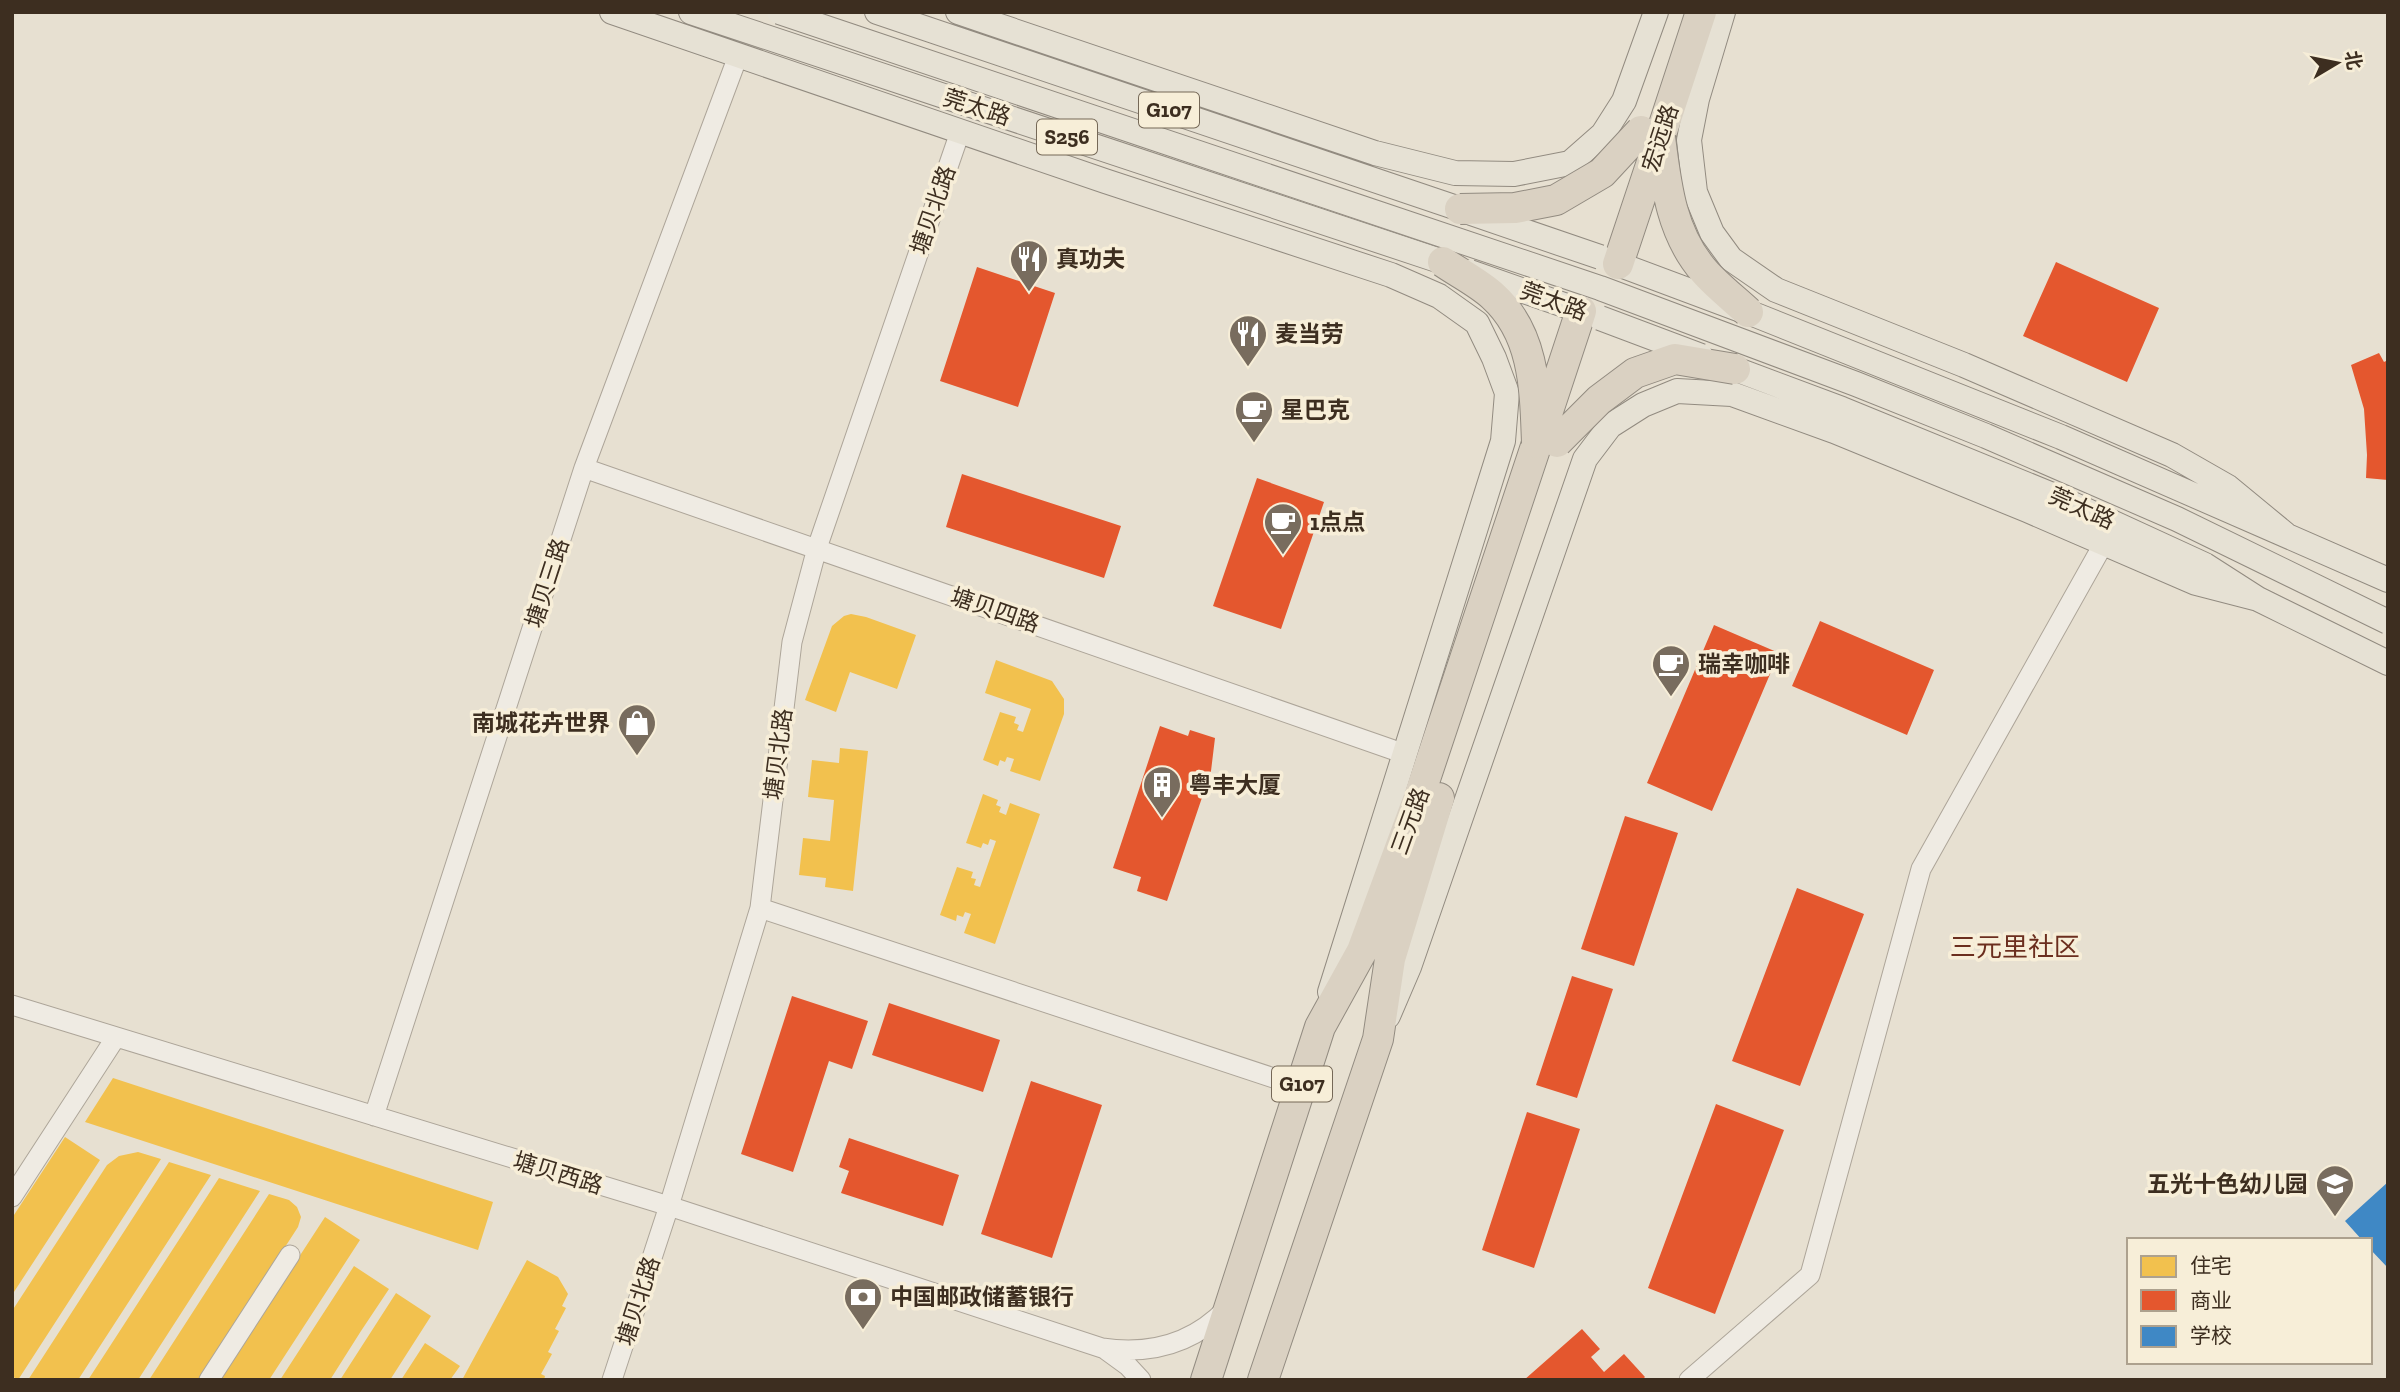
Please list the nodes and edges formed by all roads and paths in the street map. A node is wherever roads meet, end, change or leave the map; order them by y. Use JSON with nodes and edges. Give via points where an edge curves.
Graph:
{"nodes":[{"id":1,"x":612,"y":12,"type":"edge"},
{"id":2,"x":691,"y":12,"type":"edge"},
{"id":3,"x":779,"y":12,"type":"edge"},
{"id":4,"x":877,"y":12,"type":"edge"},
{"id":5,"x":958,"y":12,"type":"edge"},
{"id":6,"x":1656,"y":12,"type":"edge"},
{"id":7,"x":1680,"y":12,"type":"edge"},
{"id":8,"x":1701,"y":12,"type":"edge"},
{"id":9,"x":1723,"y":12,"type":"edge"},
{"id":10,"x":738,"y":56,"type":"junction"},
{"id":11,"x":960,"y":132,"type":"junction"},
{"id":12,"x":1650,"y":134,"type":"junction"},
{"id":13,"x":1570,"y":163,"type":"junction"},
{"id":14,"x":1460,"y":209,"type":"junction"},
{"id":15,"x":1712,"y":233,"type":"junction"},
{"id":16,"x":1609,"y":260,"type":"junction"},
{"id":17,"x":1443,"y":262,"type":"junction"},
{"id":18,"x":1748,"y":312,"type":"junction"},
{"id":19,"x":1590,"y":314,"type":"junction"},
{"id":20,"x":1494,"y":358,"type":"junction"},
{"id":21,"x":1735,"y":369,"type":"junction"},
{"id":22,"x":1643,"y":405,"type":"junction"},
{"id":23,"x":1547,"y":443,"type":"junction"},
{"id":24,"x":584,"y":468,"type":"junction"},
{"id":25,"x":2285,"y":534,"type":"junction"},
{"id":26,"x":2104,"y":543,"type":"junction"},
{"id":27,"x":817,"y":548,"type":"junction"},
{"id":28,"x":2388,"y":580,"type":"edge"},
{"id":29,"x":2258,"y":599,"type":"junction"},
{"id":30,"x":2388,"y":622,"type":"edge"},
{"id":31,"x":2388,"y":663,"type":"edge"},
{"id":32,"x":1405,"y":754,"type":"junction"},
{"id":33,"x":1429,"y":798,"type":"junction"},
{"id":34,"x":760,"y":908,"type":"junction"},
{"id":35,"x":12,"y":1005,"type":"edge"},
{"id":36,"x":1320,"y":1027,"type":"junction"},
{"id":37,"x":116,"y":1037,"type":"junction"},
{"id":38,"x":1378,"y":1039,"type":"junction"},
{"id":39,"x":1301,"y":1087,"type":"junction"},
{"id":40,"x":374,"y":1116,"type":"junction"},
{"id":41,"x":12,"y":1196,"type":"edge"},
{"id":42,"x":669,"y":1206,"type":"junction"},
{"id":43,"x":290,"y":1255,"type":"dead end"},
{"id":44,"x":1230,"y":1306,"type":"junction"},
{"id":45,"x":1102,"y":1348,"type":"junction"},
{"id":46,"x":209,"y":1380,"type":"edge"},
{"id":47,"x":612,"y":1380,"type":"edge"},
{"id":48,"x":1141,"y":1380,"type":"edge"},
{"id":49,"x":1206,"y":1380,"type":"edge"},
{"id":50,"x":1263,"y":1380,"type":"edge"},
{"id":51,"x":1689,"y":1380,"type":"edge"}],
"edges":[{"from":1,"to":10,"type":"main road"},
{"from":2,"to":17,"type":"main road","name":"莞太路","number":"S256"},
{"from":3,"to":30,"type":"main road","bridge":true,"via":[[1600,288],[1856,384],[2178,519]]},
{"from":4,"to":14,"type":"main road","number":"G107"},
{"from":5,"to":13,"type":"main road","via":[[1285,124],[1442,170],[1514,174]]},
{"from":6,"to":13,"type":"main road","via":[[1624,101],[1603,134]]},
{"from":7,"to":12,"type":"highway","name":"宏远路","number":"G107"},
{"from":8,"to":12,"type":"highway","name":"宏远路","number":"G107"},
{"from":9,"to":15,"type":"main road","via":[[1689,140],[1695,192]]},
{"from":10,"to":11,"type":"main road"},
{"from":10,"to":24,"type":"street","name":"塘贝三路"},
{"from":11,"to":20,"type":"main road","via":[[1391,275],[1439,296],[1477,323]]},
{"from":11,"to":27,"type":"street","name":"塘贝北路"},
{"from":12,"to":14,"type":"highway","bridge":true,"via":[[1602,173],[1556,200],[1515,208]]},
{"from":12,"to":16,"type":"highway","name":"宏远路","number":"G107","bridge":true},
{"from":12,"to":18,"type":"highway","bridge":true,"via":[[1682,238],[1703,271]]},
{"from":13,"to":15,"type":"main road","via":[[1612,161],[1653,173],[1687,198]]},
{"from":13,"to":20,"type":"main road","via":[[1532,179],[1501,205],[1480,241],[1472,281],[1477,321]]},
{"from":14,"to":16,"type":"main road","number":"G107","bridge":true},
{"from":15,"to":22,"type":"main road","via":[[1723,273],[1721,314],[1706,353],[1679,384]]},
{"from":15,"to":25,"type":"main road","via":[[1731,258],[1776,290],[2172,455],[2228,487]]},
{"from":16,"to":18,"type":"main road","bridge":true},
{"from":16,"to":19,"type":"highway","name":"三元路","number":"G107","bridge":true},
{"from":17,"to":19,"type":"main road","name":"莞太路","bridge":true},
{"from":17,"to":23,"type":"highway","bridge":true,"via":[[1493,296],[1521,332]]},
{"from":18,"to":25,"type":"main road","via":[[2061,437]]},
{"from":19,"to":21,"type":"main road","name":"莞太路","bridge":true},
{"from":19,"to":23,"type":"highway","name":"三元路","number":"G107","bridge":true},
{"from":20,"to":22,"type":"main road","via":[[1523,389],[1560,408],[1602,414]]},
{"from":20,"to":32,"type":"main road","via":[[1507,393],[1503,441]]},
{"from":21,"to":23,"type":"highway","bridge":true,"via":[[1675,359],[1634,373]]},
{"from":21,"to":29,"type":"main road","name":"莞太路","via":[[2055,496],[2205,565]]},
{"from":22,"to":26,"type":"main road","via":[[1677,391],[1732,394],[1847,436]]},
{"from":22,"to":38,"type":"main road","via":[[1610,426],[1585,459],[1409,967]]},
{"from":23,"to":33,"type":"highway","name":"三元路","number":"G107"},
{"from":24,"to":27,"type":"street","name":"塘贝四路"},
{"from":24,"to":40,"type":"street","name":"塘贝三路"},
{"from":25,"to":28,"type":"main road"},
{"from":26,"to":29,"type":"main road","via":[[2196,583]]},
{"from":26,"to":51,"type":"street","via":[[1921,869],[1810,1275]]},
{"from":27,"to":32,"type":"street","name":"塘贝四路"},
{"from":27,"to":34,"type":"street","name":"塘贝北路","via":[[792,642]]},
{"from":29,"to":31,"type":"main road","name":"莞太路"},
{"from":32,"to":36,"type":"main road"},
{"from":33,"to":36,"type":"highway","name":"三元路","number":"G107","via":[[1362,951]]},
{"from":33,"to":38,"type":"highway","name":"三元路","number":"G107","via":[[1390,959]]},
{"from":34,"to":39,"type":"street"},
{"from":34,"to":42,"type":"street","name":"塘贝北路"},
{"from":35,"to":37,"type":"street","name":"塘贝西路"},
{"from":36,"to":39,"type":"highway","name":"三元路","number":"G107"},
{"from":37,"to":40,"type":"street","name":"塘贝西路"},
{"from":37,"to":41,"type":"street"},
{"from":38,"to":50,"type":"highway","name":"三元路","number":"G107"},
{"from":39,"to":44,"type":"highway","name":"三元路","number":"G107"},
{"from":40,"to":42,"type":"street","name":"塘贝西路"},
{"from":42,"to":45,"type":"street","name":"塘贝西路"},
{"from":42,"to":47,"type":"street","name":"塘贝北路"},
{"from":43,"to":46,"type":"street"},
{"from":44,"to":45,"type":"street","via":[[1204,1329],[1171,1345],[1137,1351]]},
{"from":44,"to":49,"type":"highway","name":"三元路","number":"G107"},
{"from":45,"to":48,"type":"street"}]}
